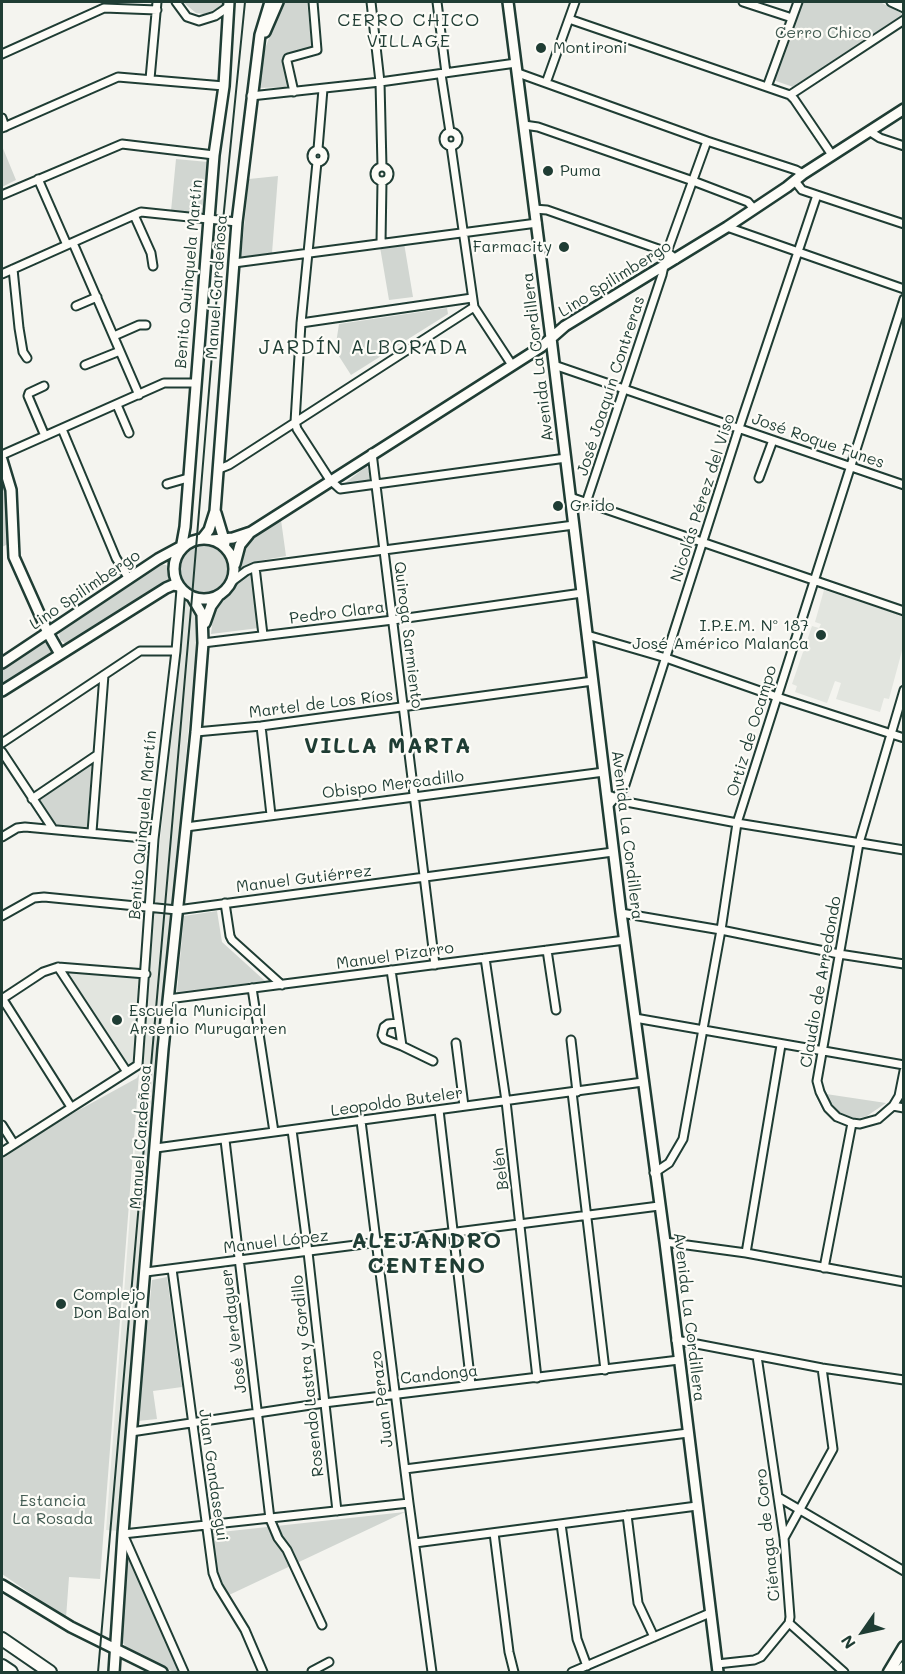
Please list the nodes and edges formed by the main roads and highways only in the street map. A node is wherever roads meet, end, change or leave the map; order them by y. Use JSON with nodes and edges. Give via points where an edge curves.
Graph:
{"nodes":[{"id":1,"x":270,"y":2,"type":"edge"},
{"id":2,"x":278,"y":2,"type":"edge"},
{"id":3,"x":508,"y":2,"type":"edge"},
{"id":4,"x":229,"y":4,"type":"edge"},
{"id":5,"x":255,"y":66,"type":"junction"},
{"id":6,"x":903,"y":109,"type":"edge"},
{"id":7,"x":551,"y":338,"type":"junction"},
{"id":8,"x":2,"y":458,"type":"edge"},
{"id":9,"x":216,"y":511,"type":"junction"},
{"id":10,"x":251,"y":532,"type":"junction"},
{"id":11,"x":207,"y":539,"type":"junction"},
{"id":12,"x":223,"y":539,"type":"junction"},
{"id":13,"x":183,"y":546,"type":"junction"},
{"id":14,"x":228,"y":552,"type":"junction"},
{"id":15,"x":234,"y":567,"type":"junction"},
{"id":16,"x":180,"y":587,"type":"junction"},
{"id":17,"x":219,"y":595,"type":"junction"},
{"id":18,"x":192,"y":597,"type":"junction"},
{"id":19,"x":204,"y":628,"type":"junction"},
{"id":20,"x":48,"y":633,"type":"junction"},
{"id":21,"x":60,"y":654,"type":"junction"},
{"id":22,"x":2,"y":663,"type":"edge"},
{"id":23,"x":2,"y":691,"type":"edge"},
{"id":24,"x":2,"y":1585,"type":"edge"},
{"id":25,"x":2,"y":1639,"type":"edge"},
{"id":26,"x":903,"y":1647,"type":"edge"},
{"id":27,"x":116,"y":1650,"type":"junction"},
{"id":28,"x":37,"y":1664,"type":"junction"},
{"id":29,"x":2,"y":1666,"type":"edge"},
{"id":30,"x":717,"y":1668,"type":"edge"},
{"id":31,"x":11,"y":1672,"type":"edge"},
{"id":32,"x":50,"y":1672,"type":"edge"},
{"id":33,"x":57,"y":1672,"type":"edge"},
{"id":34,"x":114,"y":1672,"type":"edge"},
{"id":35,"x":162,"y":1672,"type":"edge"},
{"id":36,"x":889,"y":1672,"type":"edge"}],
"edges":[{"from":1,"to":5,"type":"main road","name":"Manuel Cardeñosa"},
{"from":2,"to":5,"type":"main road","name":"Manuel Cardeñosa"},
{"from":3,"to":7,"type":"main road","name":"Avenida La Cordillera"},
{"from":4,"to":13,"type":"main road","name":"Benito Quinquela Martín"},
{"from":5,"to":9,"type":"main road","name":"Manuel Cardeñosa","via":[[237,222]]},
{"from":6,"to":7,"type":"main road","name":"Lino Spilimbergo"},
{"from":7,"to":10,"type":"main road","name":"Lino Spilimbergo"},
{"from":7,"to":30,"type":"main road","name":"Avenida La Cordillera"},
{"from":8,"to":20,"type":"main road","via":[[11,490],[14,557]]},
{"from":9,"to":11,"type":"main road","name":"Manuel Cardeñosa"},
{"from":9,"to":12,"type":"main road","name":"Manuel Cardeñosa"},
{"from":10,"to":12,"type":"main road","name":"Lino Spilimbergo"},
{"from":10,"to":15,"type":"main road","name":"Lino Spilimbergo","via":[[238,549]]},
{"from":11,"to":12,"type":"main road","name":"Lino Spilimbergo"},
{"from":11,"to":13,"type":"main road","name":"Lino Spilimbergo"},
{"from":11,"to":14,"type":"main road"},
{"from":12,"to":14,"type":"main road","name":"Manuel Cardeñosa"},
{"from":13,"to":16,"type":"main road","via":[[173,569]]},
{"from":13,"to":20,"type":"main road","name":"Lino Spilimbergo"},
{"from":14,"to":15,"type":"main road"},
{"from":15,"to":17,"type":"main road","name":"Lino Spilimbergo","via":[[230,583]]},
{"from":16,"to":18,"type":"main road"},
{"from":16,"to":21,"type":"main road","via":[[166,588]]},
{"from":17,"to":18,"type":"main road"},
{"from":17,"to":19,"type":"main road","name":"Manuel Cardeñosa"},
{"from":18,"to":19,"type":"main road","name":"Manuel Cardeñosa","via":[[202,614]]},
{"from":19,"to":27,"type":"main road","name":"Manuel Cardeñosa","via":[[168,999]]},
{"from":20,"to":21,"type":"main road"},
{"from":20,"to":22,"type":"main road","name":"Lino Spilimbergo"},
{"from":21,"to":23,"type":"main road"},
{"from":24,"to":27,"type":"main road"},
{"from":25,"to":28,"type":"highway"},
{"from":26,"to":36,"type":"main road"},
{"from":27,"to":34,"type":"main road","name":"Manuel Cardeñosa"},
{"from":27,"to":35,"type":"main road"},
{"from":28,"to":32,"type":"highway"},
{"from":28,"to":33,"type":"highway"},
{"from":29,"to":31,"type":"highway"}]}
